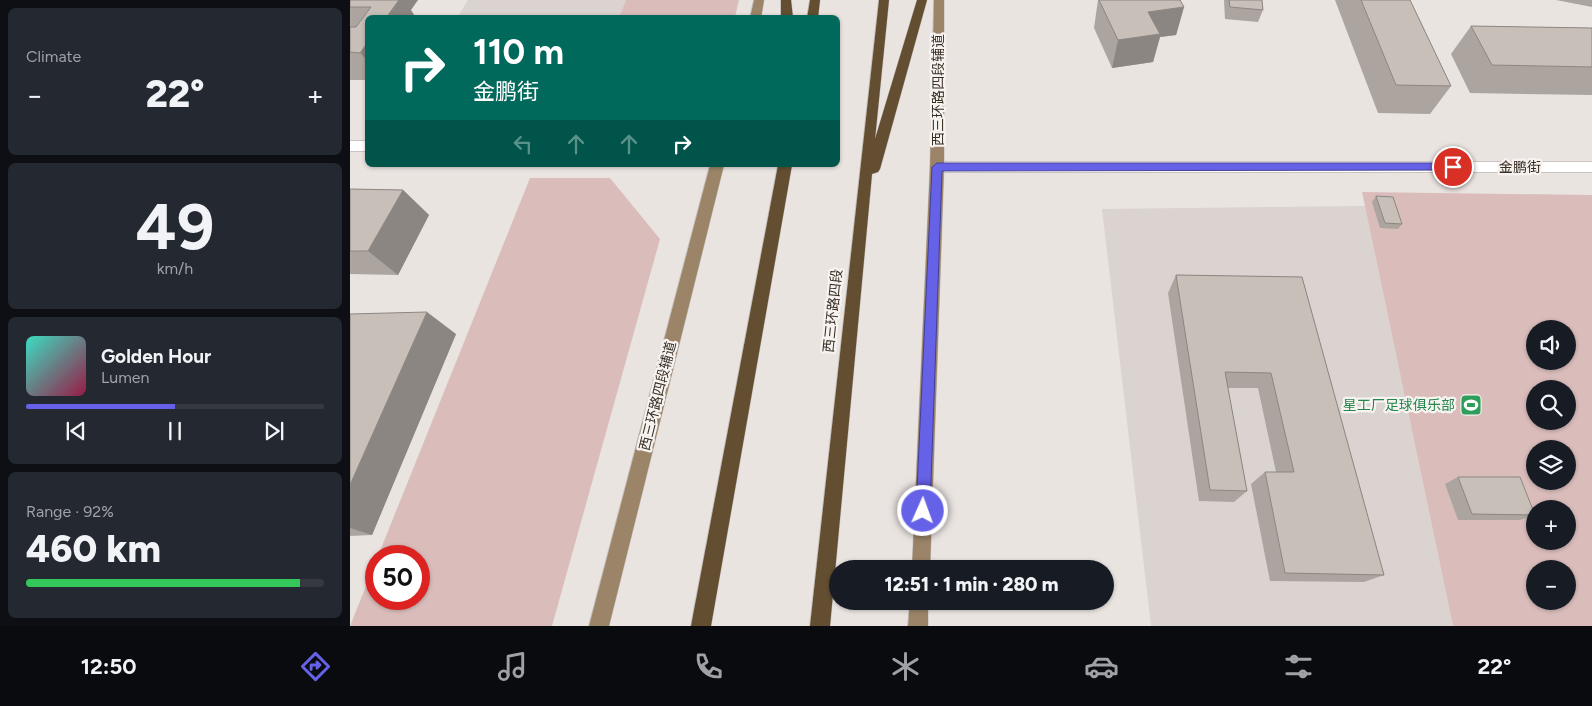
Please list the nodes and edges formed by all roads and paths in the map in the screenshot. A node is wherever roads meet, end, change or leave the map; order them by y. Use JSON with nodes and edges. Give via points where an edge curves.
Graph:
{"nodes":[{"id":1,"x":759,"y":0,"type":"edge"},
{"id":2,"x":786,"y":0,"type":"edge"},
{"id":3,"x":815,"y":0,"type":"edge"},
{"id":4,"x":884,"y":0,"type":"edge"},
{"id":5,"x":922,"y":0,"type":"edge"},
{"id":6,"x":939,"y":0,"type":"edge"},
{"id":7,"x":756,"y":15,"type":"edge"},
{"id":8,"x":787,"y":15,"type":"edge"},
{"id":9,"x":812,"y":15,"type":"edge"},
{"id":10,"x":350,"y":146,"type":"edge"},
{"id":11,"x":365,"y":146,"type":"edge"},
{"id":12,"x":716,"y":167,"type":"edge"},
{"id":13,"x":785,"y":167,"type":"edge"},
{"id":14,"x":937,"y":167,"type":"junction"},
{"id":15,"x":1592,"y":167,"type":"edge"},
{"id":16,"x":860,"y":212,"type":"junction"},
{"id":17,"x":921,"y":560,"type":"edge"},
{"id":18,"x":919,"y":610,"type":"edge"},
{"id":19,"x":599,"y":626,"type":"edge"},
{"id":20,"x":701,"y":626,"type":"edge"},
{"id":21,"x":820,"y":626,"type":"edge"},
{"id":22,"x":918,"y":626,"type":"edge"}],
"edges":[{"from":1,"to":7,"type":"main road"},
{"from":2,"to":8,"type":"highway"},
{"from":3,"to":9,"type":"highway"},
{"from":4,"to":16,"type":"highway","name":"西三环路四段"},
{"from":5,"to":16,"type":"highway"},
{"from":6,"to":14,"type":"main road","name":"西三环路四段辅道"},
{"from":10,"to":11,"type":"street"},
{"from":12,"to":19,"type":"main road","name":"西三环路四段辅道"},
{"from":13,"to":20,"type":"highway"},
{"from":14,"to":15,"type":"street","name":"金鹏街"},
{"from":14,"to":17,"type":"main road","name":"西三环路四段辅道"},
{"from":16,"to":21,"type":"highway","name":"西三环路四段"},
{"from":18,"to":22,"type":"main road"}]}
